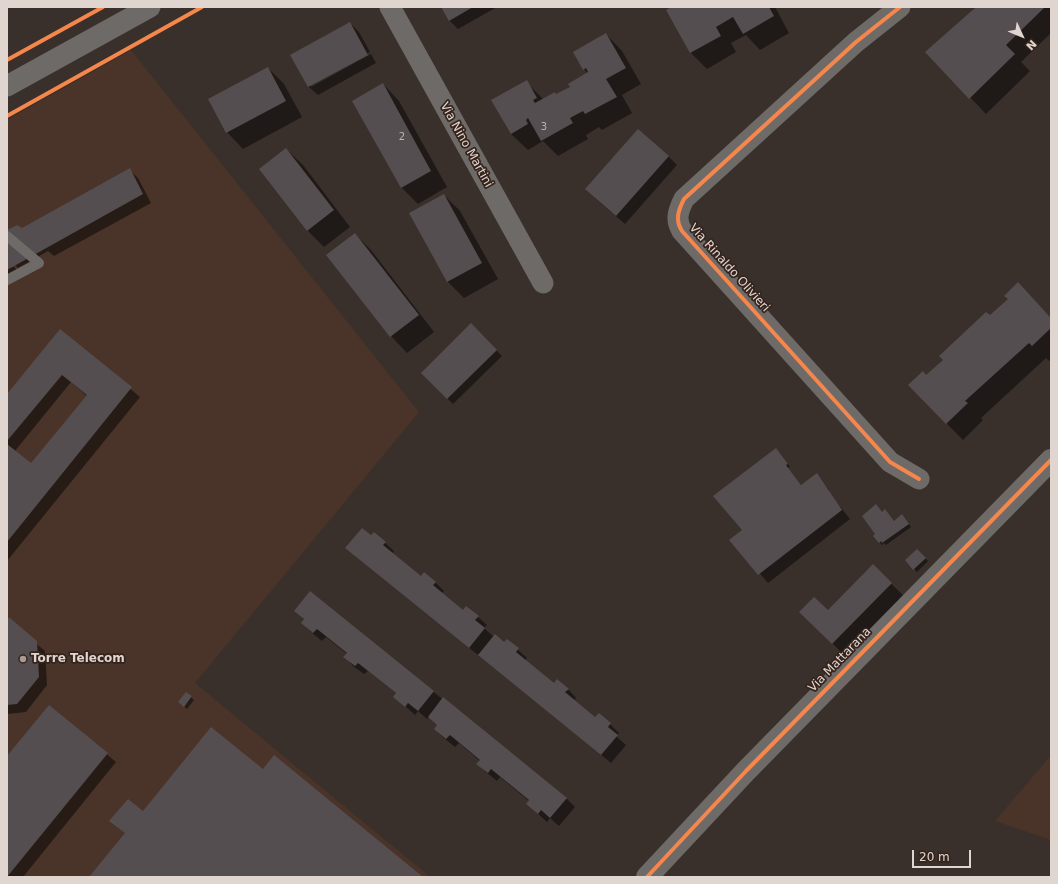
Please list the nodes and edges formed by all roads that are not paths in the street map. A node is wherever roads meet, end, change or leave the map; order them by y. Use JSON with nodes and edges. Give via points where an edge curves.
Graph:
{"nodes":[{"id":1,"x":150,"y":7,"type":"edge"},
{"id":2,"x":390,"y":7,"type":"edge"},
{"id":3,"x":900,"y":7,"type":"edge"},
{"id":4,"x":7,"y":86,"type":"edge"},
{"id":5,"x":7,"y":236,"type":"edge"},
{"id":6,"x":7,"y":280,"type":"edge"},
{"id":7,"x":543,"y":283,"type":"dead end"},
{"id":8,"x":1051,"y":460,"type":"edge"},
{"id":9,"x":919,"y":479,"type":"dead end"},
{"id":10,"x":647,"y":877,"type":"edge"}],
"edges":[{"from":1,"to":4,"type":"street"},
{"from":2,"to":7,"type":"street","name":"Via Nino Martini"},
{"from":3,"to":9,"type":"street","name":"Via Rinaldo Olivieri","via":[[856,42],[684,200],[677,212],[682,232],[890,462]]},
{"from":5,"to":6,"type":"lane","via":[[39,263]]},
{"from":8,"to":10,"type":"street","name":"Via Mattarana","via":[[746,771]]}]}
